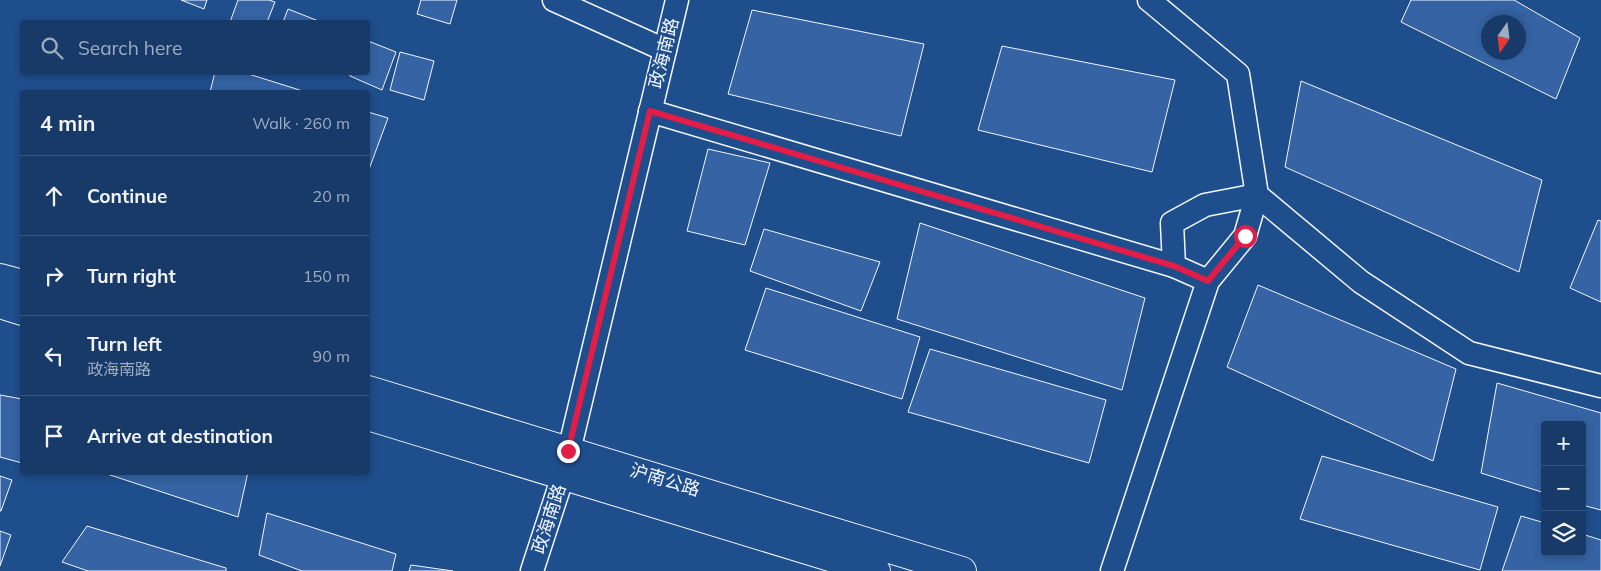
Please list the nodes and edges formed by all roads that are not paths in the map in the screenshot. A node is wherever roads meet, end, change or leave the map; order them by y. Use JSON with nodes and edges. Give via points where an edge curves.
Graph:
{"nodes":[{"id":1,"x":554,"y":0,"type":"edge"},
{"id":2,"x":677,"y":0,"type":"edge"},
{"id":3,"x":1149,"y":0,"type":"edge"},
{"id":4,"x":665,"y":50,"type":"junction"},
{"id":5,"x":650,"y":111,"type":"junction"},
{"id":6,"x":1257,"y":195,"type":"junction"},
{"id":7,"x":1174,"y":266,"type":"junction"},
{"id":8,"x":0,"y":278,"type":"edge"},
{"id":9,"x":1208,"y":281,"type":"junction"},
{"id":10,"x":20,"y":283,"type":"edge"},
{"id":11,"x":0,"y":304,"type":"edge"},
{"id":12,"x":20,"y":310,"type":"edge"},
{"id":13,"x":1601,"y":386,"type":"edge"},
{"id":14,"x":370,"y":391,"type":"edge"},
{"id":15,"x":370,"y":416,"type":"edge"},
{"id":16,"x":565,"y":463,"type":"junction"},
{"id":17,"x":532,"y":571,"type":"edge"},
{"id":18,"x":876,"y":571,"type":"edge"},
{"id":19,"x":962,"y":571,"type":"edge"},
{"id":20,"x":1112,"y":571,"type":"edge"}],
"edges":[{"from":1,"to":4,"type":"street"},
{"from":2,"to":4,"type":"street","name":"政海南路"},
{"from":3,"to":6,"type":"street","via":[[1238,74]]},
{"from":4,"to":5,"type":"street","name":"政海南路"},
{"from":5,"to":7,"type":"street"},
{"from":5,"to":16,"type":"street","name":"政海南路"},
{"from":6,"to":7,"type":"street","via":[[1205,205],[1172,223]]},
{"from":6,"to":9,"type":"street","via":[[1245,236]]},
{"from":6,"to":13,"type":"street","via":[[1361,282],[1469,353]]},
{"from":7,"to":9,"type":"street"},
{"from":8,"to":10,"type":"main road"},
{"from":9,"to":20,"type":"street"},
{"from":11,"to":12,"type":"main road"},
{"from":14,"to":16,"type":"main road","name":"沪南公路"},
{"from":15,"to":16,"type":"main road","name":"沪南公路"},
{"from":16,"to":17,"type":"street","name":"政海南路"},
{"from":16,"to":18,"type":"main road","name":"沪南公路"},
{"from":16,"to":19,"type":"main road","name":"沪南公路"}]}
